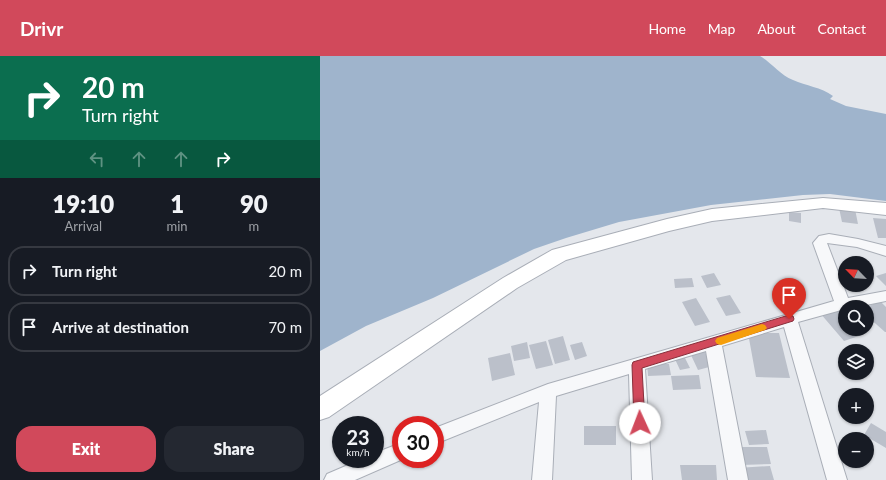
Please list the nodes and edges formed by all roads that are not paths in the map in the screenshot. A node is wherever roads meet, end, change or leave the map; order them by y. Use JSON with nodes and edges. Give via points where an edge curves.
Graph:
{"nodes":[{"id":1,"x":886,"y":209,"type":"edge"},
{"id":2,"x":886,"y":251,"type":"edge"},
{"id":3,"x":886,"y":296,"type":"edge"},
{"id":4,"x":841,"y":300,"type":"edge"},
{"id":5,"x":864,"y":300,"type":"edge"},
{"id":6,"x":838,"y":305,"type":"edge"},
{"id":7,"x":789,"y":319,"type":"junction"},
{"id":8,"x":713,"y":343,"type":"junction"},
{"id":9,"x":637,"y":365,"type":"junction"},
{"id":10,"x":548,"y":391,"type":"junction"},
{"id":11,"x":320,"y":409,"type":"edge"},
{"id":12,"x":444,"y":432,"type":"edge"},
{"id":13,"x":392,"y":455,"type":"edge"},
{"id":14,"x":334,"y":480,"type":"edge"},
{"id":15,"x":542,"y":480,"type":"edge"},
{"id":16,"x":642,"y":480,"type":"edge"},
{"id":17,"x":738,"y":480,"type":"edge"},
{"id":18,"x":837,"y":480,"type":"edge"}],
"edges":[{"from":1,"to":11,"type":"street","via":[[823,203],[712,215],[559,255],[510,283]]},
{"from":2,"to":4,"type":"street","via":[[829,238],[822,240],[820,243]]},
{"from":3,"to":5,"type":"street"},
{"from":6,"to":7,"type":"street"},
{"from":7,"to":8,"type":"street"},
{"from":7,"to":18,"type":"street"},
{"from":8,"to":9,"type":"street"},
{"from":8,"to":17,"type":"street"},
{"from":9,"to":10,"type":"street"},
{"from":9,"to":16,"type":"street"},
{"from":10,"to":12,"type":"street"},
{"from":10,"to":15,"type":"street"},
{"from":13,"to":14,"type":"street"}]}
